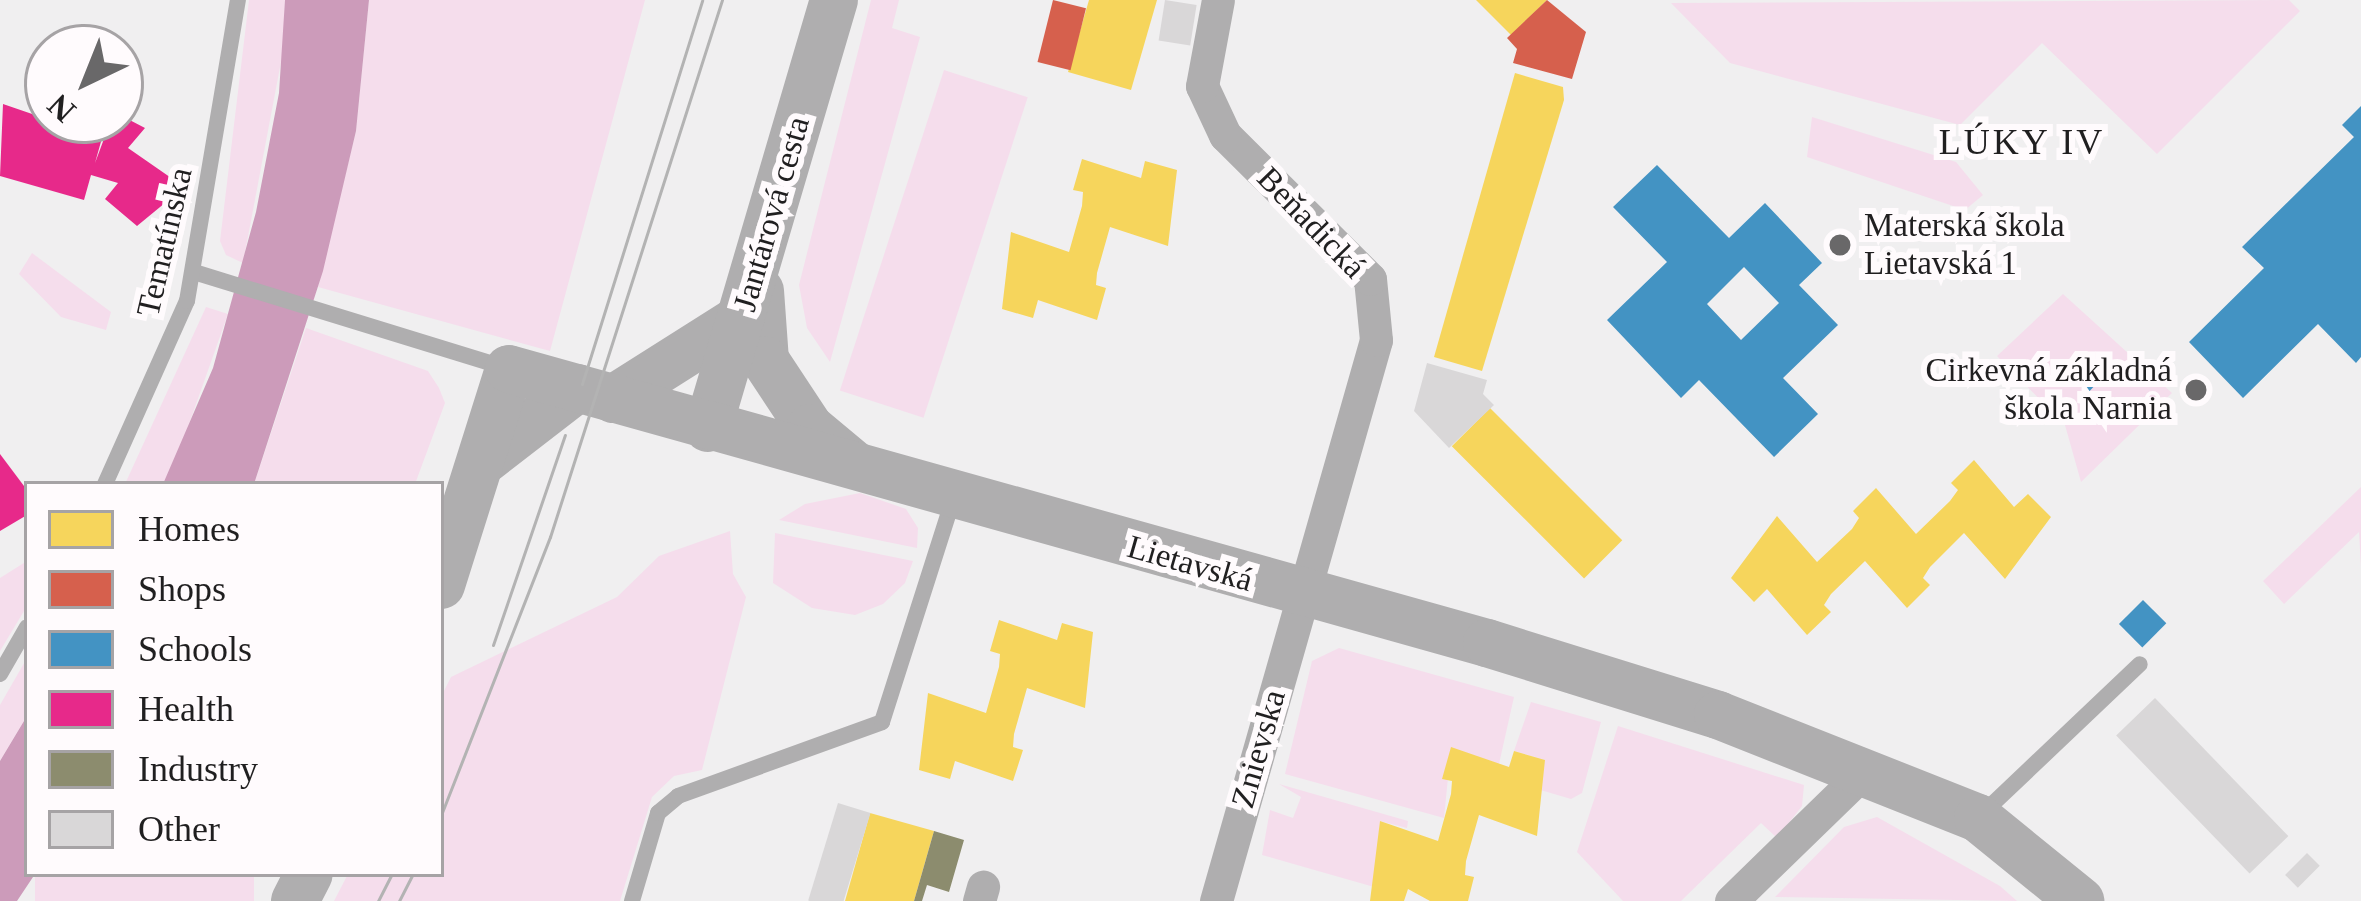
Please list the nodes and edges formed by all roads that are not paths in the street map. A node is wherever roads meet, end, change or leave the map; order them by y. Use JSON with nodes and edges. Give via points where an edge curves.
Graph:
{"nodes":[{"id":1,"x":238,"y":0,"type":"edge"},
{"id":2,"x":834,"y":0,"type":"edge"},
{"id":3,"x":1218,"y":0,"type":"edge"},
{"id":4,"x":762,"y":250,"type":"junction"},
{"id":5,"x":194,"y":272,"type":"junction"},
{"id":6,"x":741,"y":318,"type":"junction"},
{"id":7,"x":509,"y":369,"type":"junction"},
{"id":8,"x":596,"y":393,"type":"junction"},
{"id":9,"x":708,"y":428,"type":"junction"},
{"id":10,"x":486,"y":459,"type":"junction"},
{"id":11,"x":864,"y":473,"type":"junction"},
{"id":12,"x":106,"y":481,"type":"edge"},
{"id":13,"x":954,"y":496,"type":"junction"},
{"id":14,"x":444,"y":577,"type":"edge"},
{"id":15,"x":1303,"y":596,"type":"junction"},
{"id":16,"x":24,"y":632,"type":"edge"},
{"id":17,"x":2140,"y":664,"type":"dead end"},
{"id":18,"x":0,"y":674,"type":"edge"},
{"id":19,"x":1868,"y":768,"type":"junction"},
{"id":20,"x":1978,"y":818,"type":"junction"},
{"id":21,"x":632,"y":901,"type":"edge"},
{"id":22,"x":1216,"y":901,"type":"edge"},
{"id":23,"x":1731,"y":901,"type":"edge"},
{"id":24,"x":2080,"y":901,"type":"edge"}],
"edges":[{"from":1,"to":5,"type":"lane","name":"Tematínska"},
{"from":2,"to":4,"type":"street","name":"Jantárová cesta"},
{"from":3,"to":15,"type":"street","name":"Beňadická","via":[[1202,86],[1225,135],[1370,279],[1376,340]]},
{"from":4,"to":6,"type":"street","name":"Jantárová cesta"},
{"from":4,"to":11,"type":"street","via":[[757,332],[765,360],[811,428]]},
{"from":5,"to":7,"type":"lane"},
{"from":5,"to":12,"type":"lane","name":"Tematínska","via":[[156,381]]},
{"from":6,"to":8,"type":"street"},
{"from":6,"to":9,"type":"street","name":"Jantárová cesta"},
{"from":7,"to":8,"type":"street","name":"Lietavská"},
{"from":7,"to":10,"type":"street"},
{"from":8,"to":9,"type":"street","name":"Lietavská"},
{"from":8,"to":10,"type":"street"},
{"from":9,"to":11,"type":"street","name":"Lietavská"},
{"from":10,"to":14,"type":"street"},
{"from":11,"to":13,"type":"street","name":"Lietavská"},
{"from":13,"to":15,"type":"street","name":"Lietavská"},
{"from":13,"to":21,"type":"lane","via":[[882,722],[678,796],[658,813]]},
{"from":15,"to":19,"type":"street","name":"Lietavská","via":[[1543,659]]},
{"from":15,"to":22,"type":"street","name":"Znievska"},
{"from":16,"to":18,"type":"lane"},
{"from":17,"to":20,"type":"lane"},
{"from":19,"to":20,"type":"street","name":"Lietavská"},
{"from":19,"to":23,"type":"street"},
{"from":20,"to":24,"type":"street","name":"Lietavská"}]}
